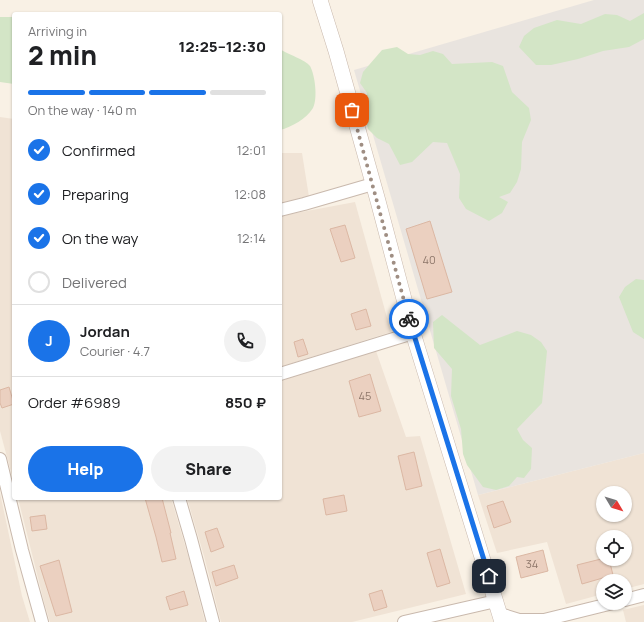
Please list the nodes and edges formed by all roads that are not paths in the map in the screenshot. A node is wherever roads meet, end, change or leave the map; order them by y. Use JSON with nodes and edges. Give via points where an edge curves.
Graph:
{"nodes":[{"id":1,"x":320,"y":0,"type":"edge"},
{"id":2,"x":373,"y":184,"type":"junction"},
{"id":3,"x":282,"y":210,"type":"edge"},
{"id":4,"x":412,"y":333,"type":"junction"},
{"id":5,"x":282,"y":373,"type":"edge"},
{"id":6,"x":0,"y":459,"type":"edge"},
{"id":7,"x":180,"y":500,"type":"edge"},
{"id":8,"x":644,"y":595,"type":"edge"},
{"id":9,"x":632,"y":598,"type":"edge"},
{"id":10,"x":596,"y":607,"type":"edge"},
{"id":11,"x":499,"y":612,"type":"edge"},
{"id":12,"x":42,"y":622,"type":"edge"},
{"id":13,"x":212,"y":622,"type":"edge"},
{"id":14,"x":404,"y":622,"type":"edge"}],
"edges":[{"from":1,"to":2,"type":"street"},
{"from":2,"to":3,"type":"street"},
{"from":2,"to":4,"type":"street"},
{"from":4,"to":5,"type":"street"},
{"from":4,"to":11,"type":"street"},
{"from":6,"to":12,"type":"street"},
{"from":7,"to":13,"type":"street"},
{"from":8,"to":9,"type":"street"},
{"from":10,"to":11,"type":"street","via":[[544,620],[519,620]]},
{"from":11,"to":14,"type":"street"}]}
